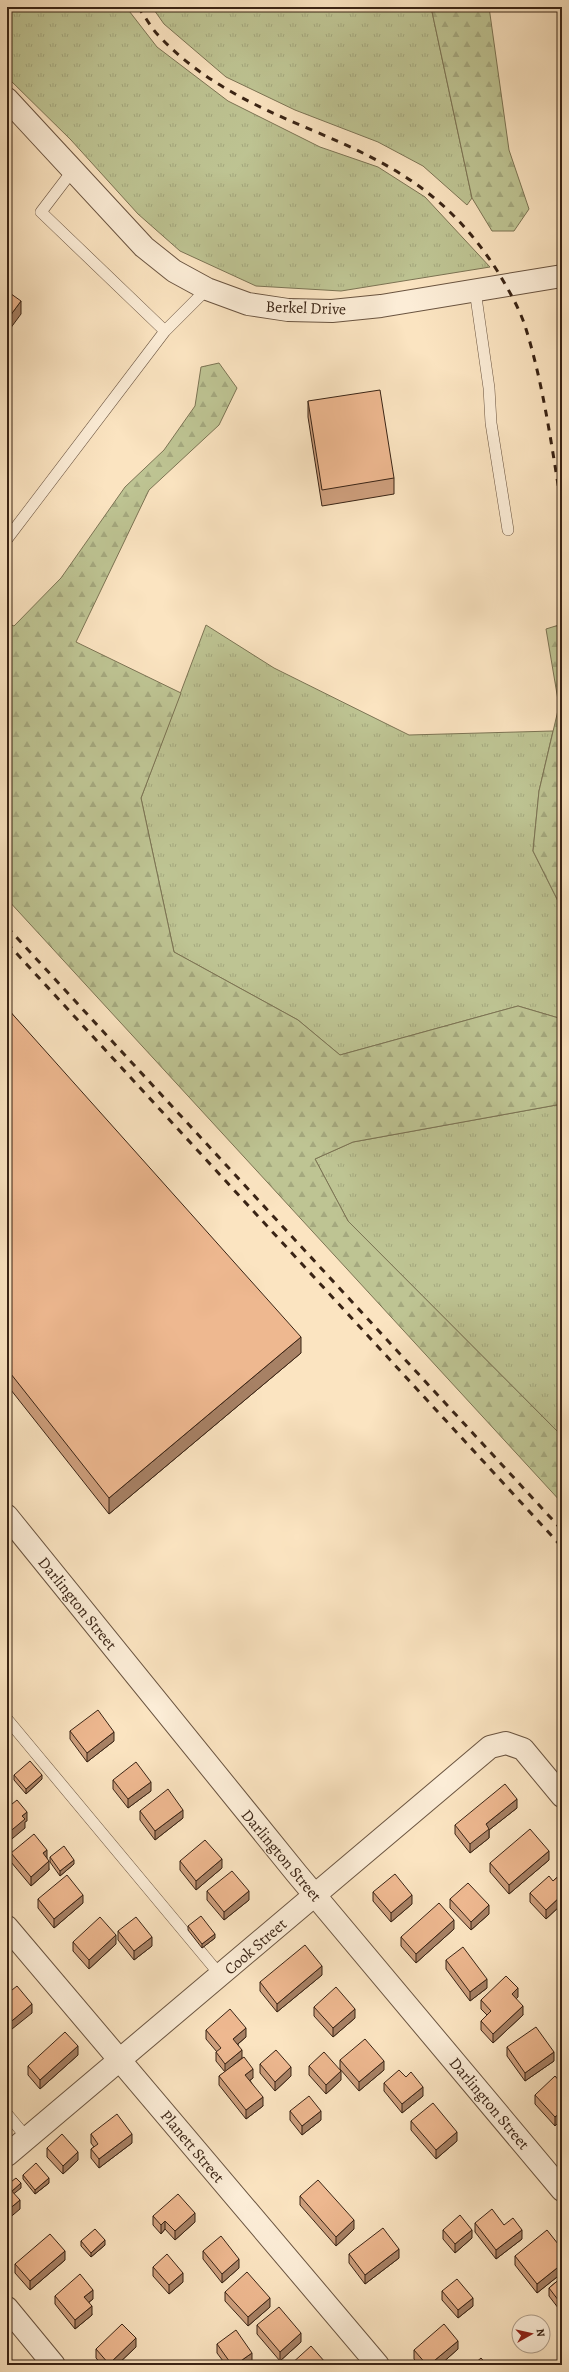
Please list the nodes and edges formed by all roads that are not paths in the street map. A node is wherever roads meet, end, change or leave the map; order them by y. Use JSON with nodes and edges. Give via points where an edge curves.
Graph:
{"nodes":[{"id":1,"x":7,"y":99,"type":"edge"},
{"id":2,"x":73,"y":170,"type":"junction"},
{"id":3,"x":562,"y":276,"type":"edge"},
{"id":4,"x":207,"y":288,"type":"junction"},
{"id":5,"x":475,"y":290,"type":"junction"},
{"id":6,"x":165,"y":331,"type":"junction"},
{"id":7,"x":508,"y":530,"type":"dead end"},
{"id":8,"x":7,"y":539,"type":"edge"},
{"id":9,"x":7,"y":1516,"type":"edge"},
{"id":10,"x":7,"y":1719,"type":"edge"},
{"id":11,"x":562,"y":1796,"type":"edge"},
{"id":12,"x":314,"y":1894,"type":"junction"},
{"id":13,"x":7,"y":1927,"type":"edge"},
{"id":14,"x":221,"y":1976,"type":"junction"},
{"id":15,"x":120,"y":2060,"type":"junction"},
{"id":16,"x":7,"y":2114,"type":"edge"},
{"id":17,"x":27,"y":2138,"type":"junction"},
{"id":18,"x":7,"y":2155,"type":"edge"},
{"id":19,"x":562,"y":2190,"type":"edge"},
{"id":20,"x":7,"y":2308,"type":"edge"},
{"id":21,"x":54,"y":2365,"type":"edge"},
{"id":22,"x":378,"y":2365,"type":"edge"}],
"edges":[{"from":1,"to":2,"type":"street","name":"Berkel Drive"},
{"from":2,"to":4,"type":"street","name":"Berkel Drive","via":[[144,247],[174,271]]},
{"from":2,"to":6,"type":"lane","via":[[41,212]]},
{"from":3,"to":5,"type":"street","name":"Berkel Drive"},
{"from":4,"to":5,"type":"street","name":"Berkel Drive","via":[[248,304],[288,310],[332,311],[381,306]]},
{"from":4,"to":6,"type":"lane"},
{"from":5,"to":7,"type":"lane","via":[[489,388],[491,423]]},
{"from":6,"to":8,"type":"lane"},
{"from":9,"to":12,"type":"street","name":"Darlington Street"},
{"from":10,"to":14,"type":"lane"},
{"from":11,"to":12,"type":"street","name":"Cook Street","via":[[523,1749],[506,1744],[490,1747]]},
{"from":12,"to":14,"type":"street","name":"Cook Street"},
{"from":12,"to":19,"type":"street","name":"Darlington Street"},
{"from":13,"to":15,"type":"street","name":"Planett Street"},
{"from":14,"to":15,"type":"street","name":"Cook Street"},
{"from":15,"to":17,"type":"street","name":"Cook Street"},
{"from":15,"to":22,"type":"street","name":"Planett Street"},
{"from":16,"to":17,"type":"lane"},
{"from":17,"to":18,"type":"street","name":"Cook Street"},
{"from":20,"to":21,"type":"street"}]}
